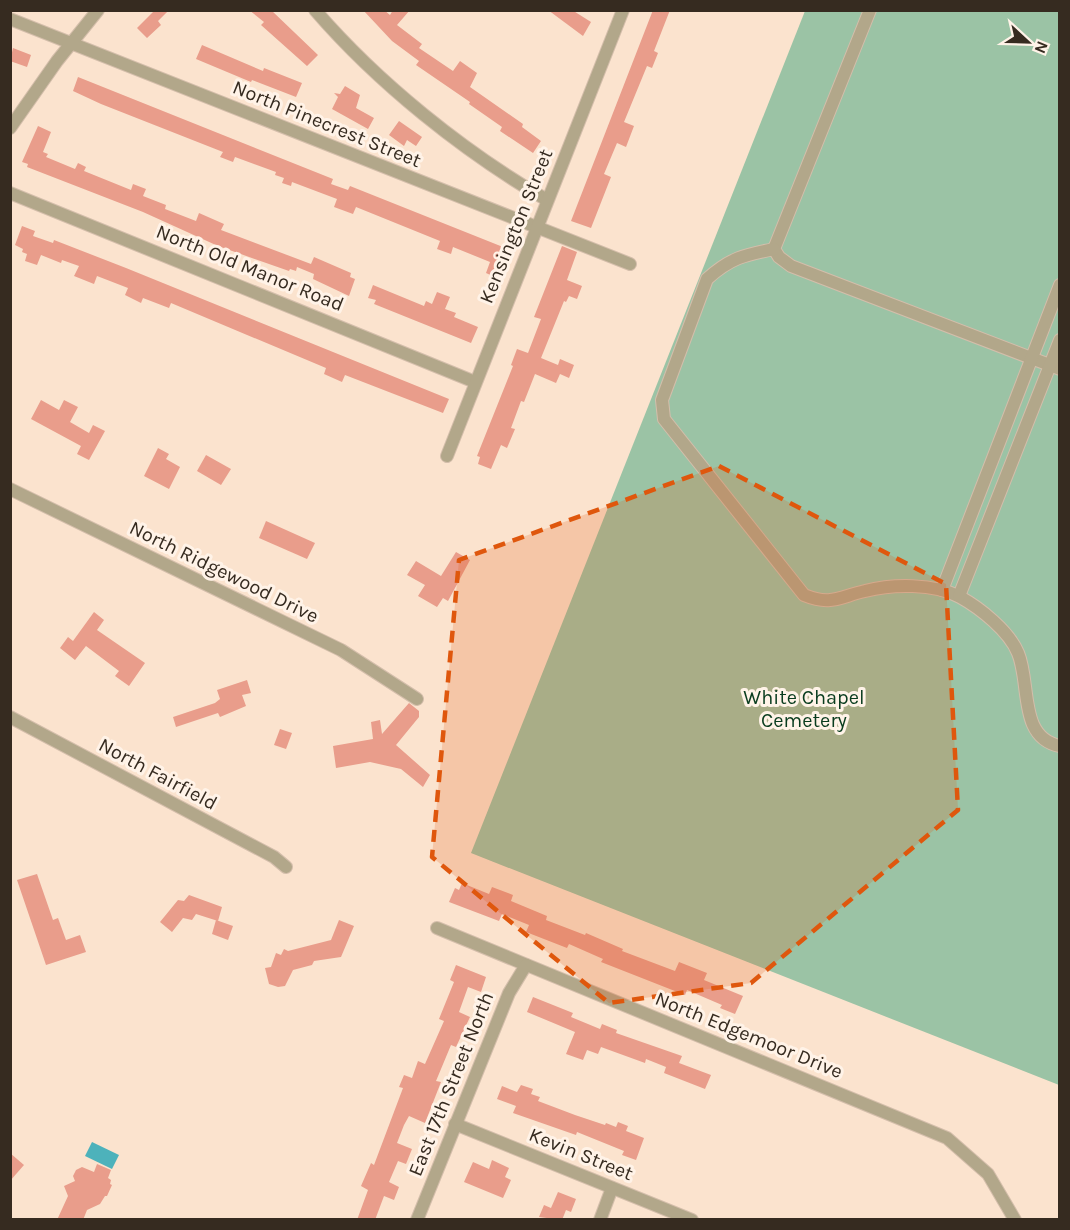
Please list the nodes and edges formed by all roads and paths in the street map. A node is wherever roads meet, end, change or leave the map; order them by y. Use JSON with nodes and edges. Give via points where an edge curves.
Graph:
{"nodes":[{"id":1,"x":98,"y":10,"type":"edge"},
{"id":2,"x":315,"y":10,"type":"edge"},
{"id":3,"x":623,"y":10,"type":"edge"},
{"id":4,"x":870,"y":10,"type":"edge"},
{"id":5,"x":10,"y":19,"type":"edge"},
{"id":6,"x":71,"y":43,"type":"junction"},
{"id":7,"x":10,"y":128,"type":"edge"},
{"id":8,"x":10,"y":193,"type":"edge"},
{"id":9,"x":547,"y":200,"type":"junction"},
{"id":10,"x":536,"y":229,"type":"junction"},
{"id":11,"x":774,"y":249,"type":"junction"},
{"id":12,"x":630,"y":264,"type":"dead end"},
{"id":13,"x":1059,"y":285,"type":"edge"},
{"id":14,"x":1059,"y":340,"type":"edge"},
{"id":15,"x":1031,"y":358,"type":"junction"},
{"id":16,"x":1055,"y":367,"type":"edge"},
{"id":17,"x":475,"y":381,"type":"junction"},
{"id":18,"x":447,"y":456,"type":"dead end"},
{"id":19,"x":10,"y":489,"type":"edge"},
{"id":20,"x":942,"y":590,"type":"junction"},
{"id":21,"x":959,"y":596,"type":"junction"},
{"id":22,"x":417,"y":699,"type":"dead end"},
{"id":23,"x":10,"y":717,"type":"edge"},
{"id":24,"x":1059,"y":746,"type":"edge"},
{"id":25,"x":286,"y":867,"type":"dead end"},
{"id":26,"x":437,"y":928,"type":"dead end"},
{"id":27,"x":526,"y":965,"type":"junction"},
{"id":28,"x":455,"y":1124,"type":"junction"},
{"id":29,"x":612,"y":1188,"type":"junction"},
{"id":30,"x":417,"y":1220,"type":"edge"},
{"id":31,"x":600,"y":1220,"type":"edge"},
{"id":32,"x":692,"y":1220,"type":"edge"},
{"id":33,"x":1015,"y":1220,"type":"edge"}],
"edges":[{"from":1,"to":6,"type":"street"},
{"from":2,"to":9,"type":"street","via":[[404,96],[472,151]]},
{"from":3,"to":9,"type":"street","name":"Kensington Street"},
{"from":4,"to":11,"type":"street"},
{"from":5,"to":6,"type":"street","name":"North Pinecrest Street"},
{"from":6,"to":7,"type":"street"},
{"from":6,"to":10,"type":"street","name":"North Pinecrest Street"},
{"from":8,"to":17,"type":"street","name":"North Old Manor Road"},
{"from":9,"to":10,"type":"street","name":"Kensington Street"},
{"from":10,"to":12,"type":"street","name":"North Pinecrest Street"},
{"from":10,"to":17,"type":"street","name":"Kensington Street"},
{"from":11,"to":15,"type":"street","via":[[791,266]]},
{"from":11,"to":20,"type":"street","via":[[739,255],[707,279],[662,400],[664,419],[804,595],[828,602],[905,586]]},
{"from":13,"to":15,"type":"street"},
{"from":14,"to":16,"type":"street"},
{"from":15,"to":16,"type":"street"},
{"from":15,"to":20,"type":"street"},
{"from":16,"to":21,"type":"street"},
{"from":17,"to":18,"type":"street","name":"Kensington Street"},
{"from":19,"to":22,"type":"street","name":"North Ridgewood Drive","via":[[341,650]]},
{"from":20,"to":21,"type":"street"},
{"from":21,"to":24,"type":"street","via":[[1005,633],[1018,652],[1031,724],[1048,744]]},
{"from":23,"to":25,"type":"street","name":"North Fairfield","via":[[274,857]]},
{"from":26,"to":27,"type":"street","name":"North Edgemoor Drive"},
{"from":27,"to":28,"type":"street","name":"East 17th Street North","via":[[509,993]]},
{"from":27,"to":33,"type":"street","name":"North Edgemoor Drive","via":[[947,1138],[988,1174]]},
{"from":28,"to":29,"type":"street","name":"Kevin Street"},
{"from":28,"to":30,"type":"street","name":"East 17th Street North"},
{"from":29,"to":31,"type":"street"},
{"from":29,"to":32,"type":"street","name":"Kevin Street"}]}
